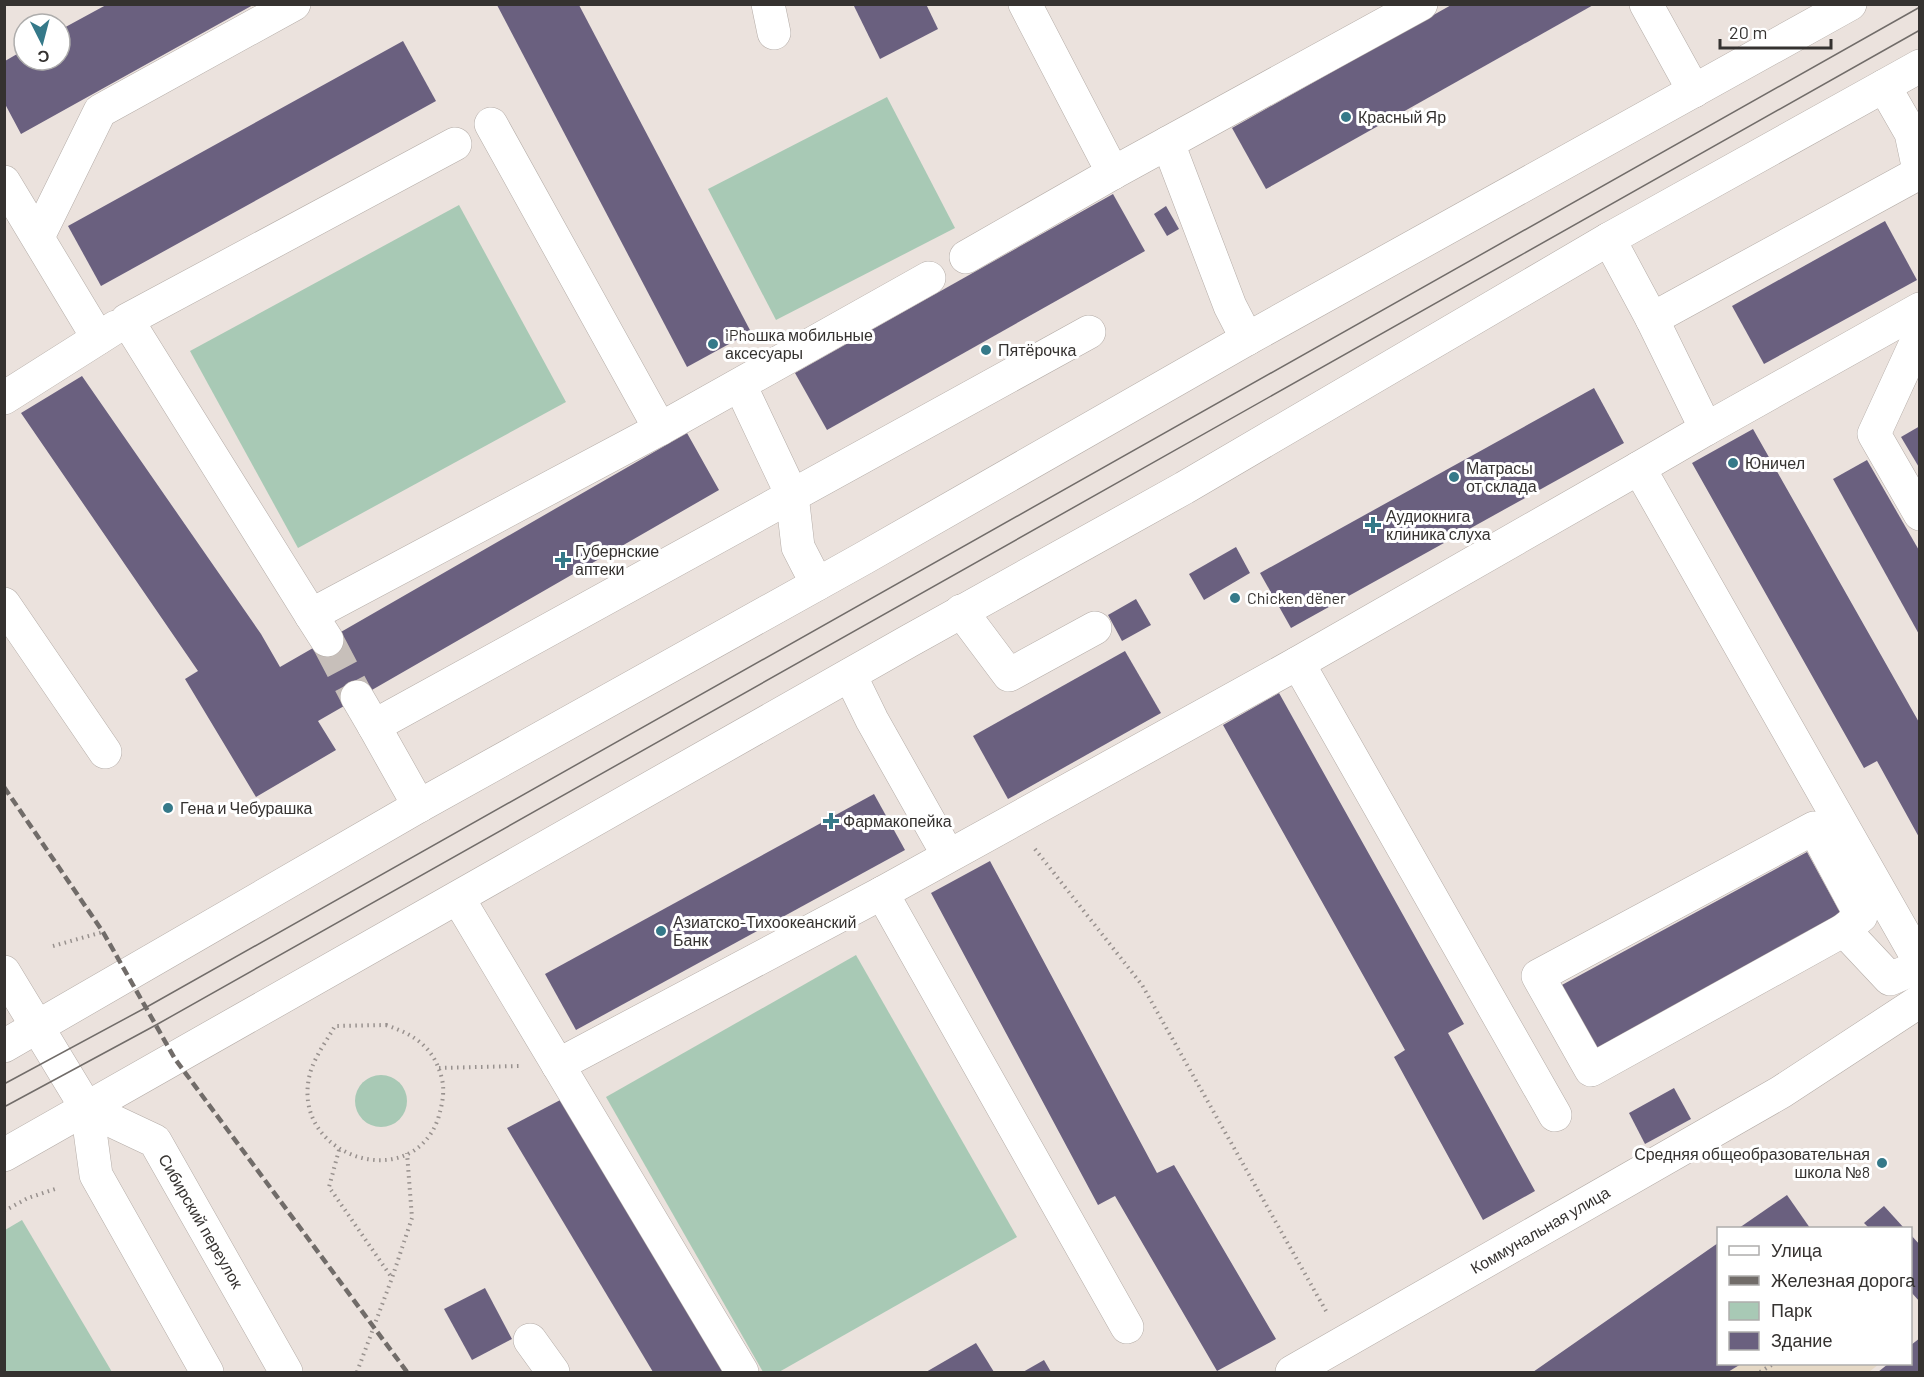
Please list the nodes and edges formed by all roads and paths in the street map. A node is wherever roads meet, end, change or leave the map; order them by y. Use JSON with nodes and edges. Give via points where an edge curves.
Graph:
{"nodes":[{"id":1,"x":294,"y":4,"type":"edge"},
{"id":2,"x":1024,"y":4,"type":"edge"},
{"id":3,"x":1421,"y":4,"type":"edge"},
{"id":4,"x":1850,"y":4,"type":"edge"},
{"id":5,"x":1649,"y":6,"type":"edge"},
{"id":6,"x":1920,"y":66,"type":"edge"},
{"id":7,"x":1884,"y":86,"type":"junction"},
{"id":8,"x":1694,"y":91,"type":"junction"},
{"id":9,"x":491,"y":124,"type":"dead end"},
{"id":10,"x":1168,"y":143,"type":"junction"},
{"id":11,"x":455,"y":144,"type":"dead end"},
{"id":12,"x":1113,"y":173,"type":"junction"},
{"id":13,"x":1919,"y":174,"type":"edge"},
{"id":14,"x":4,"y":182,"type":"edge"},
{"id":15,"x":38,"y":237,"type":"junction"},
{"id":16,"x":1608,"y":239,"type":"junction"},
{"id":17,"x":966,"y":257,"type":"dead end"},
{"id":18,"x":929,"y":278,"type":"dead end"},
{"id":19,"x":1920,"y":309,"type":"edge"},
{"id":20,"x":1652,"y":319,"type":"junction"},
{"id":21,"x":127,"y":320,"type":"junction"},
{"id":22,"x":1089,"y":332,"type":"dead end"},
{"id":23,"x":1920,"y":334,"type":"edge"},
{"id":24,"x":98,"y":338,"type":"junction"},
{"id":25,"x":1247,"y":339,"type":"junction"},
{"id":26,"x":740,"y":385,"type":"junction"},
{"id":27,"x":4,"y":398,"type":"edge"},
{"id":28,"x":660,"y":429,"type":"junction"},
{"id":29,"x":1706,"y":429,"type":"junction"},
{"id":30,"x":1639,"y":468,"type":"junction"},
{"id":31,"x":792,"y":495,"type":"junction"},
{"id":32,"x":1920,"y":514,"type":"edge"},
{"id":33,"x":817,"y":584,"type":"junction"},
{"id":34,"x":4,"y":604,"type":"edge"},
{"id":35,"x":962,"y":611,"type":"junction"},
{"id":36,"x":1095,"y":628,"type":"dead end"},
{"id":37,"x":1298,"y":663,"type":"junction"},
{"id":38,"x":850,"y":675,"type":"junction"},
{"id":39,"x":357,"y":697,"type":"tunnel mouth"},
{"id":40,"x":374,"y":726,"type":"junction"},
{"id":41,"x":105,"y":752,"type":"dead end"},
{"id":42,"x":419,"y":806,"type":"junction"},
{"id":43,"x":1012,"y":820,"type":"junction"},
{"id":44,"x":948,"y":855,"type":"junction"},
{"id":45,"x":882,"y":893,"type":"junction"},
{"id":46,"x":458,"y":898,"type":"junction"},
{"id":47,"x":1844,"y":930,"type":"junction"},
{"id":48,"x":103,"y":932,"type":"dead end"},
{"id":49,"x":54,"y":946,"type":"dead end"},
{"id":50,"x":1920,"y":964,"type":"edge"},
{"id":51,"x":4,"y":972,"type":"edge"},
{"id":52,"x":1920,"y":1001,"type":"edge"},
{"id":53,"x":38,"y":1028,"type":"junction"},
{"id":54,"x":4,"y":1046,"type":"edge"},
{"id":55,"x":558,"y":1065,"type":"junction"},
{"id":56,"x":439,"y":1068,"type":"junction"},
{"id":57,"x":87,"y":1109,"type":"junction"},
{"id":58,"x":1555,"y":1115,"type":"dead end"},
{"id":59,"x":339,"y":1150,"type":"junction"},
{"id":60,"x":407,"y":1153,"type":"junction"},
{"id":61,"x":4,"y":1155,"type":"edge"},
{"id":62,"x":55,"y":1189,"type":"dead end"},
{"id":63,"x":4,"y":1211,"type":"edge"},
{"id":64,"x":392,"y":1278,"type":"junction"},
{"id":65,"x":1127,"y":1327,"type":"dead end"},
{"id":66,"x":530,"y":1340,"type":"dead end"},
{"id":67,"x":1344,"y":1343,"type":"junction"},
{"id":68,"x":207,"y":1372,"type":"edge"},
{"id":69,"x":286,"y":1372,"type":"edge"},
{"id":70,"x":357,"y":1372,"type":"edge"},
{"id":71,"x":553,"y":1372,"type":"edge"},
{"id":72,"x":742,"y":1372,"type":"edge"},
{"id":73,"x":1292,"y":1372,"type":"edge"}],
"edges":[{"from":1,"to":15,"type":"main road","via":[[100,111]]},
{"from":2,"to":12,"type":"main road"},
{"from":3,"to":10,"type":"main road"},
{"from":4,"to":8,"type":"main road"},
{"from":5,"to":8,"type":"main road"},
{"from":6,"to":7,"type":"main road"},
{"from":7,"to":13,"type":"main road","via":[[1911,133]]},
{"from":7,"to":16,"type":"main road"},
{"from":8,"to":25,"type":"main road"},
{"from":9,"to":28,"type":"main road"},
{"from":10,"to":12,"type":"main road"},
{"from":10,"to":25,"type":"main road","via":[[1230,306]]},
{"from":11,"to":21,"type":"main road"},
{"from":12,"to":17,"type":"main road"},
{"from":13,"to":20,"type":"main road"},
{"from":14,"to":15,"type":"main road"},
{"from":15,"to":24,"type":"main road"},
{"from":16,"to":20,"type":"main road"},
{"from":16,"to":35,"type":"main road","via":[[1184,488]]},
{"from":18,"to":26,"type":"main road"},
{"from":19,"to":29,"type":"main road"},
{"from":20,"to":29,"type":"main road"},
{"from":21,"to":24,"type":"main road"},
{"from":21,"to":28,"type":"main road","via":[[319,627]]},
{"from":22,"to":31,"type":"main road"},
{"from":23,"to":32,"type":"main road","via":[[1874,434]]},
{"from":24,"to":27,"type":"main road"},
{"from":25,"to":33,"type":"main road"},
{"from":26,"to":28,"type":"main road"},
{"from":26,"to":31,"type":"main road"},
{"from":29,"to":30,"type":"main road"},
{"from":30,"to":37,"type":"main road"},
{"from":30,"to":50,"type":"main road"},
{"from":31,"to":33,"type":"main road","via":[[798,547]]},
{"from":31,"to":40,"type":"main road"},
{"from":33,"to":42,"type":"main road"},
{"from":34,"to":41,"type":"main road"},
{"from":35,"to":36,"type":"main road","via":[[1009,675]]},
{"from":35,"to":38,"type":"main road"},
{"from":37,"to":43,"type":"main road"},
{"from":37,"to":58,"type":"main road"},
{"from":38,"to":44,"type":"main road"},
{"from":38,"to":46,"type":"main road"},
{"from":39,"to":40,"type":"main road"},
{"from":40,"to":42,"type":"main road"},
{"from":42,"to":53,"type":"main road"},
{"from":43,"to":44,"type":"main road"},
{"from":43,"to":67,"type":"path","via":[[1142,985]]},
{"from":44,"to":45,"type":"main road"},
{"from":45,"to":55,"type":"main road"},
{"from":45,"to":65,"type":"main road"},
{"from":46,"to":55,"type":"main road"},
{"from":46,"to":57,"type":"main road"},
{"from":47,"to":47,"type":"main road","via":[[1591,1070],[1538,975],[1814,828],[1861,916]]},
{"from":47,"to":50,"type":"main road","via":[[1890,979]]},
{"from":48,"to":49,"type":"path"},
{"from":51,"to":53,"type":"main road"},
{"from":52,"to":67,"type":"main road","name":"Коммунальная улица","via":[[1780,1092]]},
{"from":53,"to":54,"type":"main road"},
{"from":53,"to":57,"type":"main road"},
{"from":55,"to":56,"type":"path"},
{"from":55,"to":72,"type":"main road"},
{"from":56,"to":59,"type":"path","via":[[427,1048],[409,1033],[386,1025],[335,1026],[311,1068],[307,1091],[311,1114],[322,1134]]},
{"from":56,"to":60,"type":"path","via":[[444,1087],[436,1124],[426,1142]]},
{"from":57,"to":61,"type":"main road"},
{"from":57,"to":68,"type":"main road","via":[[96,1175]]},
{"from":57,"to":69,"type":"main road","name":"Сибирский переулок","via":[[155,1141]]},
{"from":59,"to":60,"type":"path","via":[[374,1161]]},
{"from":59,"to":64,"type":"path","via":[[329,1187]]},
{"from":60,"to":64,"type":"path","via":[[412,1218]]},
{"from":62,"to":63,"type":"path"},
{"from":64,"to":70,"type":"path"},
{"from":66,"to":71,"type":"main road"},
{"from":67,"to":73,"type":"main road","name":"Коммунальная улица"}]}
